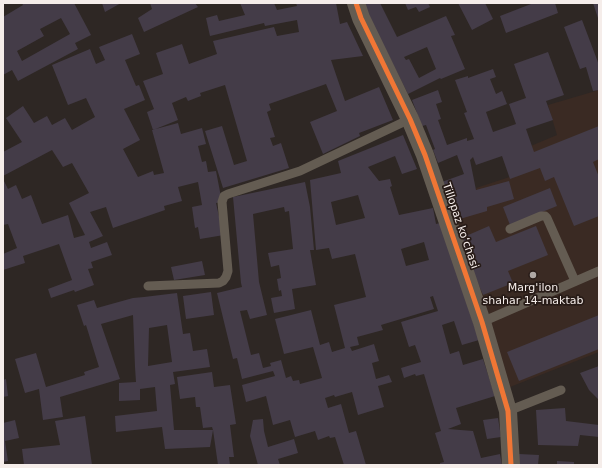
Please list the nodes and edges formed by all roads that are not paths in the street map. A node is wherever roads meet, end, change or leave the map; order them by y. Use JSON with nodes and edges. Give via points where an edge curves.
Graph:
{"nodes":[{"id":1,"x":356,"y":3,"type":"edge"},
{"id":2,"x":410,"y":119,"type":"junction"},
{"id":3,"x":510,"y":229,"type":"dead end"},
{"id":4,"x":599,"y":271,"type":"edge"},
{"id":5,"x":575,"y":281,"type":"junction"},
{"id":6,"x":148,"y":286,"type":"dead end"},
{"id":7,"x":482,"y":322,"type":"junction"},
{"id":8,"x":561,"y":390,"type":"dead end"},
{"id":9,"x":508,"y":410,"type":"junction"},
{"id":10,"x":511,"y":465,"type":"edge"}],
"edges":[{"from":1,"to":2,"type":"street","name":"Tillopaz koʻchasi"},
{"from":2,"to":6,"type":"lane","via":[[300,171],[224,196],[222,202],[228,271],[223,281]]},
{"from":2,"to":7,"type":"street","name":"Tillopaz koʻchasi","via":[[425,155]]},
{"from":3,"to":5,"type":"lane","via":[[545,216]]},
{"from":4,"to":5,"type":"lane"},
{"from":5,"to":7,"type":"lane"},
{"from":7,"to":9,"type":"street","name":"Tillopaz koʻchasi"},
{"from":8,"to":9,"type":"lane"},
{"from":9,"to":10,"type":"street","name":"Tillopaz koʻchasi"}]}
